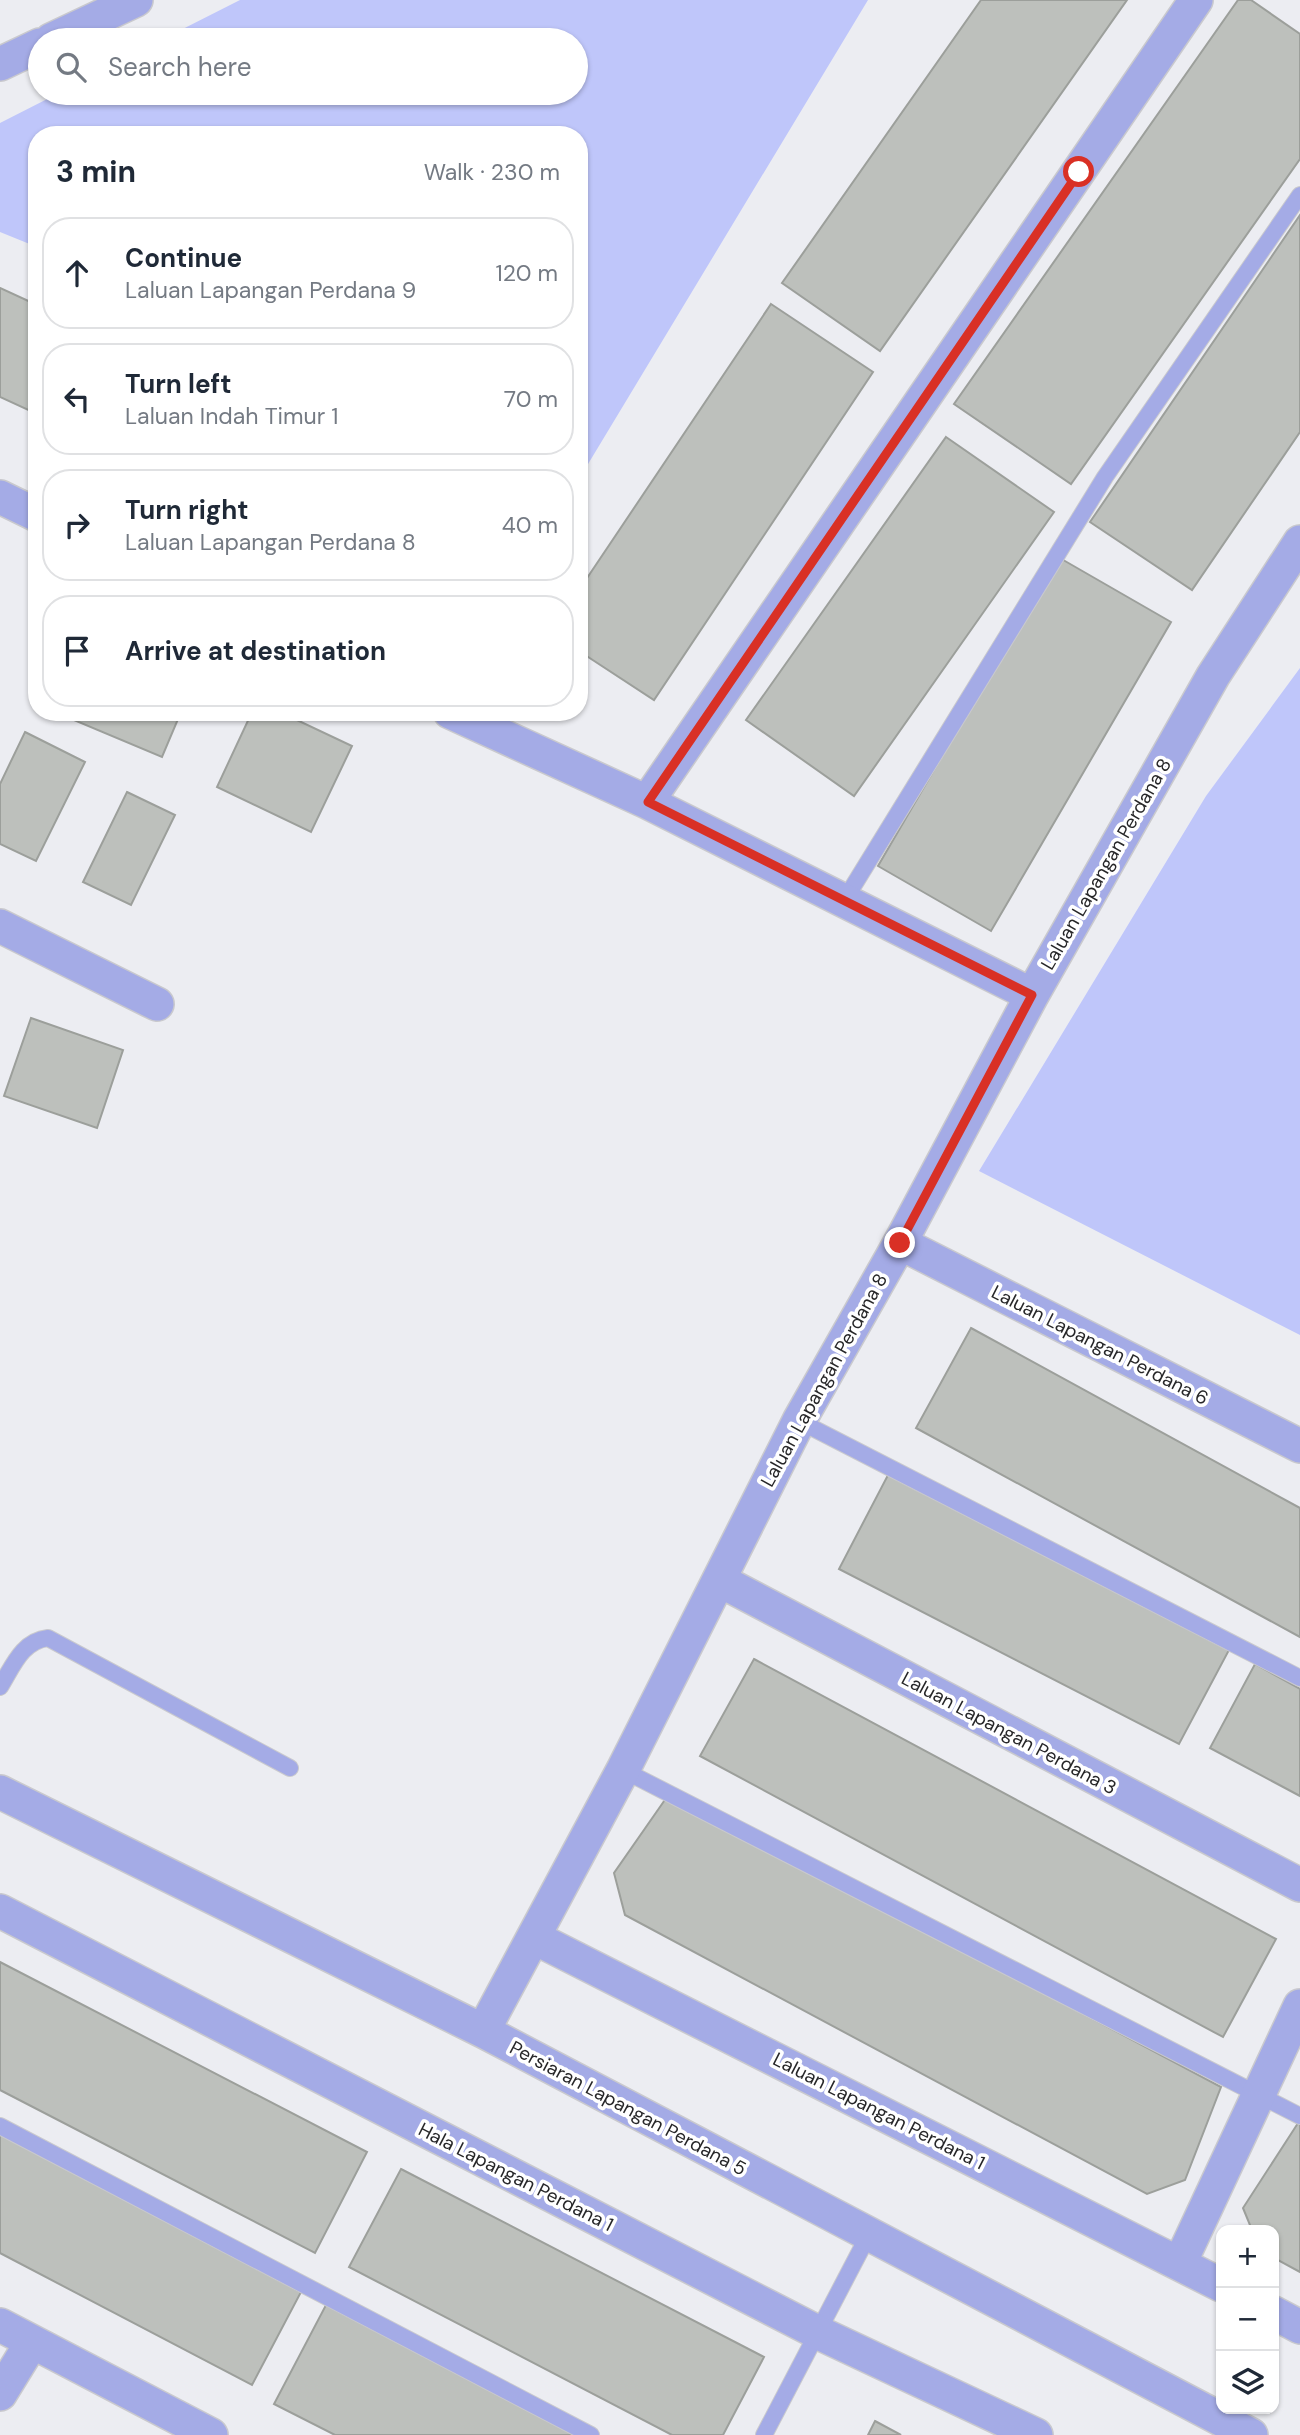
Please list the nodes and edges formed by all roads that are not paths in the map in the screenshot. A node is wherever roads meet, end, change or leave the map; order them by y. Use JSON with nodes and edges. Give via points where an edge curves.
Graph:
{"nodes":[{"id":1,"x":136,"y":0,"type":"edge"},
{"id":2,"x":1196,"y":0,"type":"edge"},
{"id":3,"x":76,"y":28,"type":"edge"},
{"id":4,"x":28,"y":51,"type":"edge"},
{"id":5,"x":0,"y":64,"type":"edge"},
{"id":6,"x":1300,"y":195,"type":"edge"},
{"id":7,"x":0,"y":497,"type":"edge"},
{"id":8,"x":28,"y":511,"type":"edge"},
{"id":9,"x":1300,"y":542,"type":"edge"},
{"id":10,"x":470,"y":721,"type":"edge"},
{"id":11,"x":648,"y":802,"type":"junction"},
{"id":12,"x":844,"y":901,"type":"junction"},
{"id":13,"x":0,"y":926,"type":"edge"},
{"id":14,"x":1032,"y":995,"type":"junction"},
{"id":15,"x":157,"y":1004,"type":"dead end"},
{"id":16,"x":900,"y":1243,"type":"junction"},
{"id":17,"x":799,"y":1420,"type":"junction"},
{"id":18,"x":1300,"y":1446,"type":"edge"},
{"id":19,"x":719,"y":1580,"type":"junction"},
{"id":20,"x":1300,"y":1678,"type":"edge"},
{"id":21,"x":0,"y":1687,"type":"edge"},
{"id":22,"x":290,"y":1768,"type":"dead end"},
{"id":23,"x":623,"y":1770,"type":"junction"},
{"id":24,"x":0,"y":1792,"type":"edge"},
{"id":25,"x":1300,"y":1885,"type":"edge"},
{"id":26,"x":0,"y":1911,"type":"edge"},
{"id":27,"x":535,"y":1938,"type":"junction"},
{"id":28,"x":1300,"y":2006,"type":"edge"},
{"id":29,"x":483,"y":2031,"type":"junction"},
{"id":30,"x":1258,"y":2095,"type":"junction"},
{"id":31,"x":1300,"y":2116,"type":"edge"},
{"id":32,"x":0,"y":2126,"type":"edge"},
{"id":33,"x":868,"y":2236,"type":"junction"},
{"id":34,"x":1180,"y":2263,"type":"junction"},
{"id":35,"x":1216,"y":2282,"type":"edge"},
{"id":36,"x":1279,"y":2316,"type":"edge"},
{"id":37,"x":0,"y":2325,"type":"edge"},
{"id":38,"x":1300,"y":2327,"type":"edge"},
{"id":39,"x":819,"y":2333,"type":"junction"},
{"id":40,"x":32,"y":2342,"type":"junction"},
{"id":41,"x":0,"y":2395,"type":"edge"},
{"id":42,"x":211,"y":2435,"type":"edge"},
{"id":43,"x":591,"y":2435,"type":"edge"},
{"id":44,"x":764,"y":2435,"type":"edge"},
{"id":45,"x":1036,"y":2435,"type":"edge"},
{"id":46,"x":1251,"y":2435,"type":"edge"}],
"edges":[{"from":1,"to":3,"type":"street"},
{"from":2,"to":11,"type":"street"},
{"from":4,"to":5,"type":"street"},
{"from":6,"to":12,"type":"lane","via":[[1105,477]]},
{"from":7,"to":8,"type":"street"},
{"from":9,"to":14,"type":"street","name":"Laluan Lapangan Perdana 8","via":[[1213,676]]},
{"from":10,"to":11,"type":"street"},
{"from":11,"to":12,"type":"street"},
{"from":12,"to":14,"type":"street"},
{"from":13,"to":15,"type":"street"},
{"from":14,"to":16,"type":"street","name":"Laluan Lapangan Perdana 8"},
{"from":16,"to":17,"type":"street","name":"Laluan Lapangan Perdana 8"},
{"from":16,"to":18,"type":"street","name":"Laluan Lapangan Perdana 6"},
{"from":17,"to":19,"type":"street","name":"Laluan Lapangan Perdana 8"},
{"from":17,"to":20,"type":"lane"},
{"from":19,"to":23,"type":"street","name":"Laluan Lapangan Perdana 8"},
{"from":19,"to":25,"type":"street","name":"Laluan Lapangan Perdana 3"},
{"from":21,"to":22,"type":"lane","via":[[27,1645],[48,1638]]},
{"from":23,"to":27,"type":"street","name":"Laluan Lapangan Perdana 8"},
{"from":23,"to":30,"type":"lane"},
{"from":24,"to":29,"type":"street","name":"Persiaran Lapangan Perdana 5"},
{"from":26,"to":39,"type":"street","name":"Hala Lapangan Perdana 1"},
{"from":27,"to":29,"type":"street","name":"Laluan Lapangan Perdana 8"},
{"from":27,"to":34,"type":"street","name":"Laluan Lapangan Perdana 1"},
{"from":28,"to":30,"type":"street"},
{"from":29,"to":33,"type":"street","name":"Persiaran Lapangan Perdana 5"},
{"from":30,"to":31,"type":"lane"},
{"from":30,"to":34,"type":"street"},
{"from":32,"to":43,"type":"lane"},
{"from":33,"to":39,"type":"lane"},
{"from":33,"to":46,"type":"street","name":"Persiaran Lapangan Perdana 5"},
{"from":34,"to":35,"type":"street","name":"Laluan Lapangan Perdana 1"},
{"from":36,"to":38,"type":"street"},
{"from":37,"to":40,"type":"street"},
{"from":39,"to":44,"type":"lane"},
{"from":39,"to":45,"type":"street","name":"Hala Lapangan Perdana 1"},
{"from":40,"to":41,"type":"street"},
{"from":40,"to":42,"type":"street"}]}
